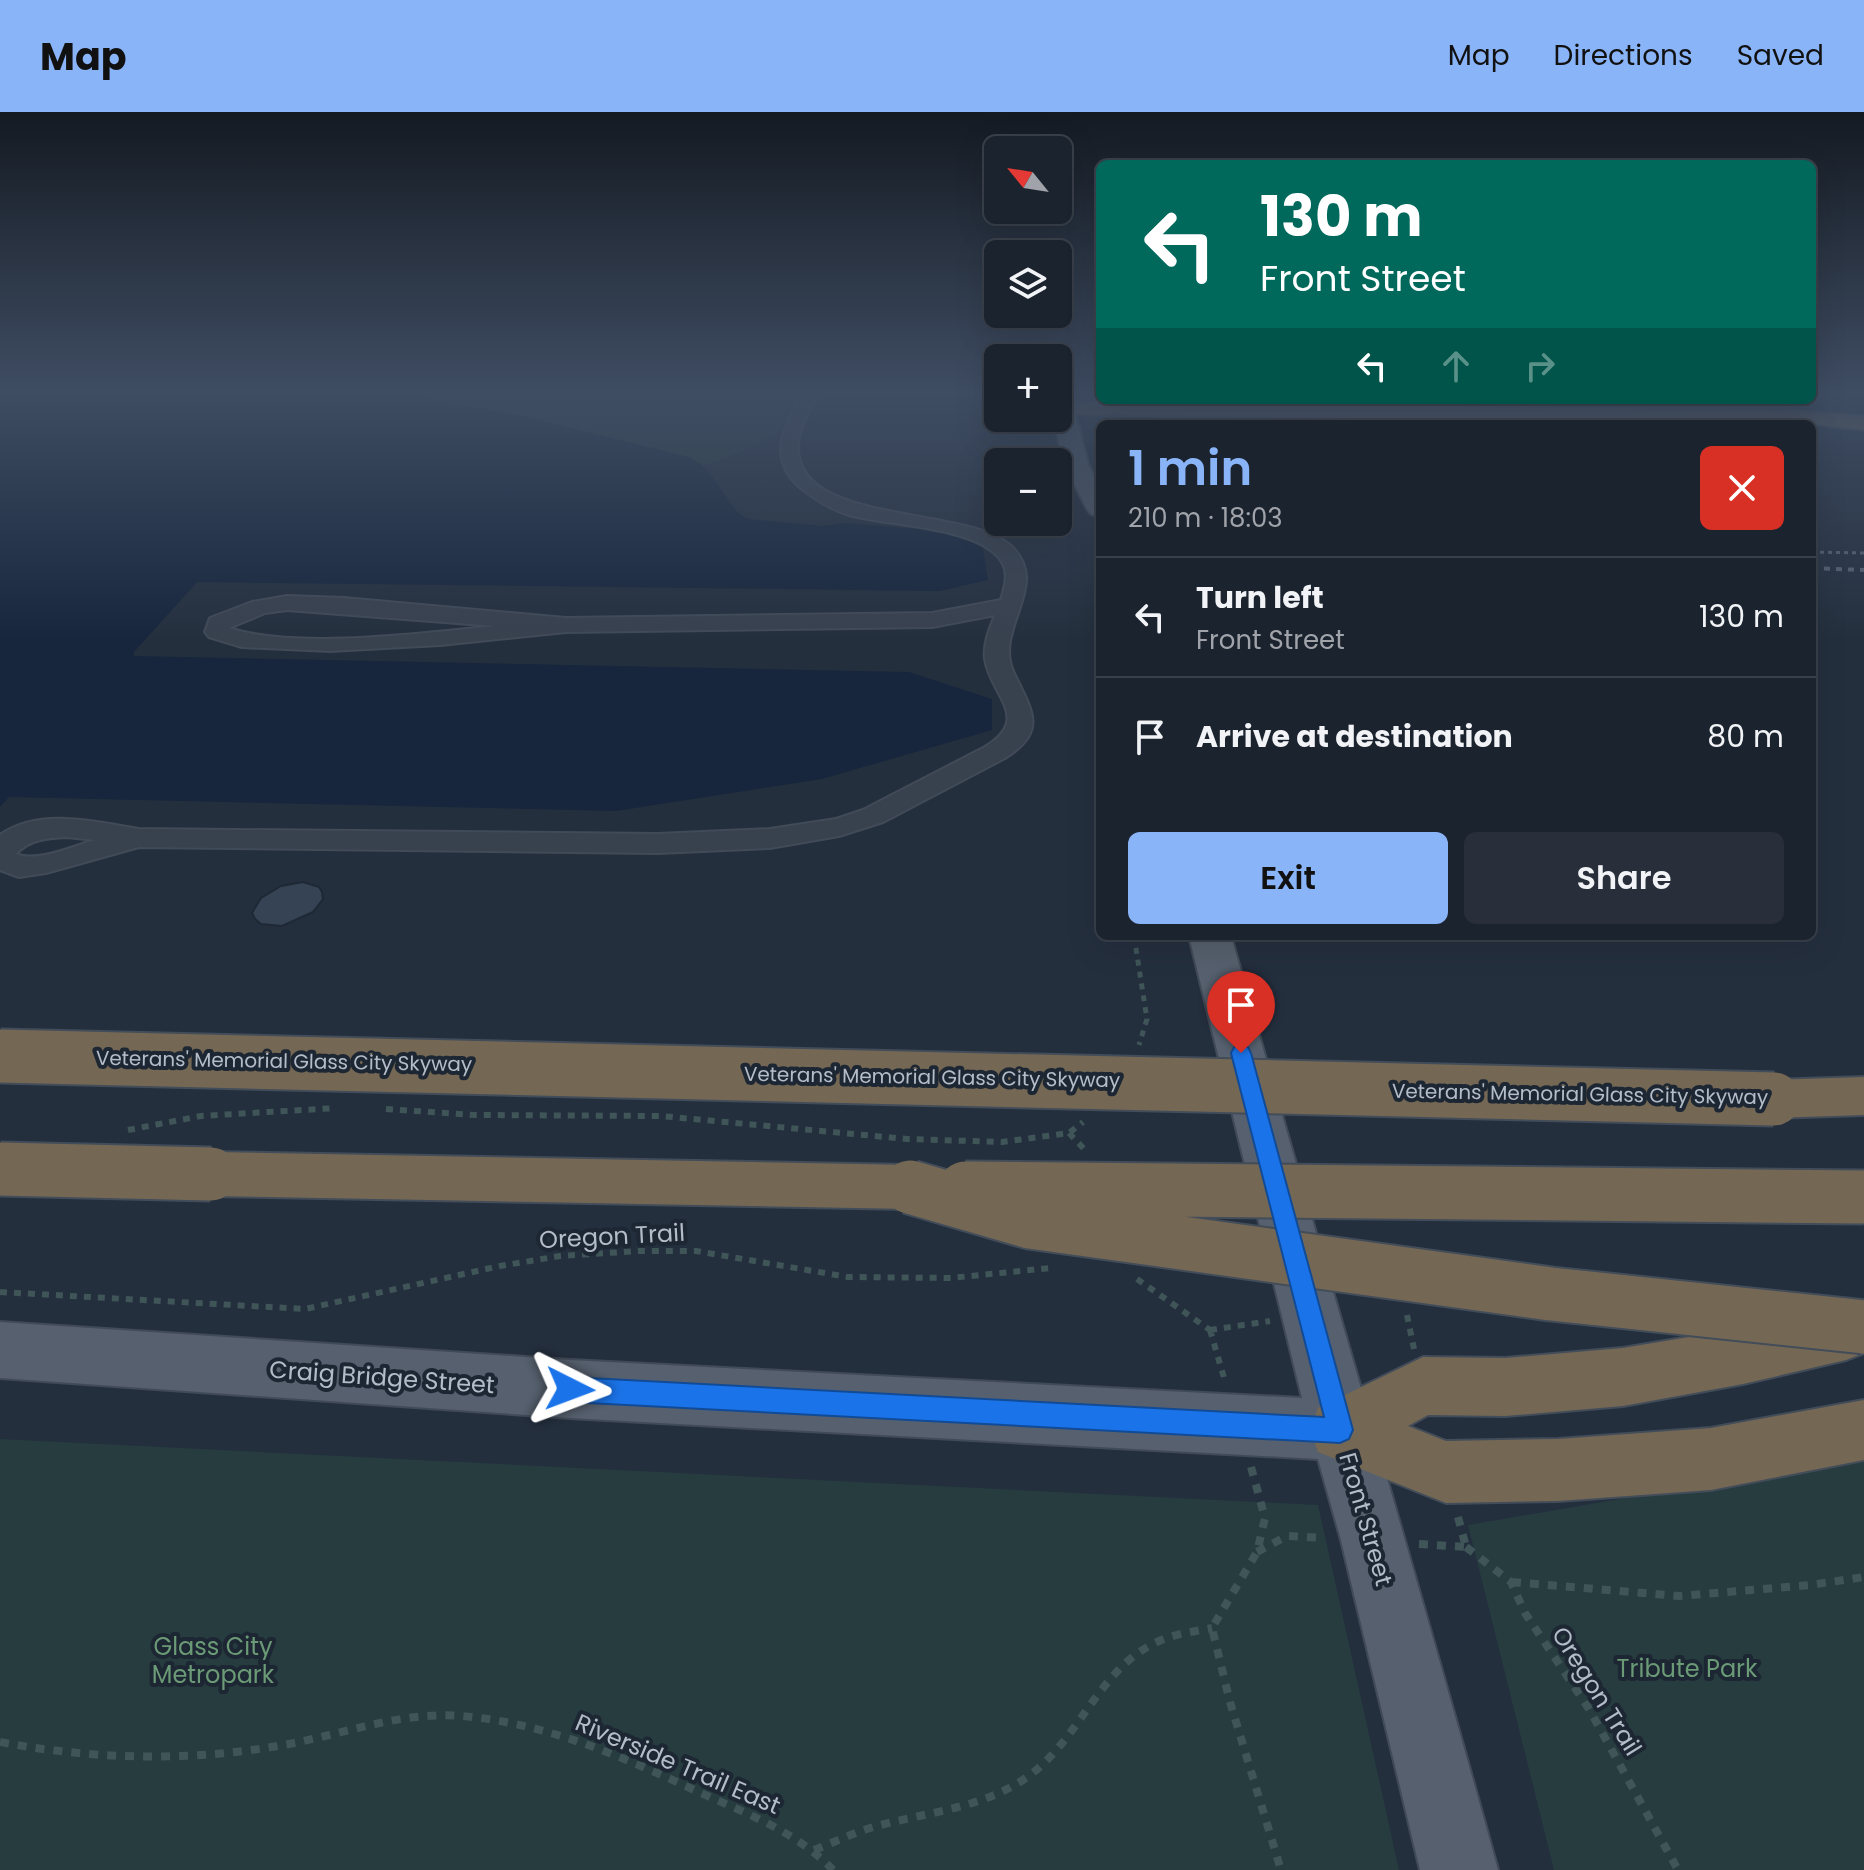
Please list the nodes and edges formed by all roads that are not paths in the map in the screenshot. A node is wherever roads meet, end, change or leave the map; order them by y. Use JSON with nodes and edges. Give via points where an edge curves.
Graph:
{"nodes":[{"id":1,"x":800,"y":477,"type":"edge"},
{"id":2,"x":1082,"y":477,"type":"edge"},
{"id":3,"x":1096,"y":502,"type":"edge"},
{"id":4,"x":1010,"y":604,"type":"junction"},
{"id":5,"x":566,"y":625,"type":"junction"},
{"id":6,"x":139,"y":838,"type":"dead end"},
{"id":7,"x":1211,"y":940,"type":"edge"},
{"id":8,"x":0,"y":1056,"type":"edge"},
{"id":9,"x":1864,"y":1096,"type":"edge"},
{"id":10,"x":0,"y":1169,"type":"edge"},
{"id":11,"x":910,"y":1187,"type":"junction"},
{"id":12,"x":1864,"y":1197,"type":"edge"},
{"id":13,"x":1864,"y":1328,"type":"edge"},
{"id":14,"x":0,"y":1350,"type":"edge"},
{"id":15,"x":1340,"y":1430,"type":"junction"},
{"id":16,"x":1864,"y":1430,"type":"edge"},
{"id":17,"x":1459,"y":1870,"type":"edge"}],
"edges":[{"from":1,"to":4,"type":"lane","via":[[853,510],[948,527],[992,542],[1015,563],[1018,577]]},
{"from":2,"to":3,"type":"main road"},
{"from":4,"to":5,"type":"lane","via":[[918,620]]},
{"from":4,"to":6,"type":"lane","via":[[997,658],[1022,721],[1011,741],[889,811],[838,827],[755,838],[645,843]]},
{"from":5,"to":5,"type":"lane","via":[[298,644],[229,640],[217,632],[218,623],[237,614],[287,603]]},
{"from":7,"to":15,"type":"main road","name":"Front Street"},
{"from":8,"to":9,"type":"highway","name":"Veterans' Memorial Glass City Skyway","bridge":true,"via":[[1774,1099]]},
{"from":10,"to":11,"type":"highway","bridge":true},
{"from":11,"to":12,"type":"highway","bridge":true},
{"from":11,"to":13,"type":"highway","bridge":true,"via":[[1030,1222],[1551,1294]]},
{"from":13,"to":15,"type":"highway","via":[[1623,1377],[1505,1387],[1423,1386]]},
{"from":14,"to":15,"type":"main road","name":"Craig Bridge Street","via":[[570,1389]]},
{"from":15,"to":16,"type":"highway","via":[[1446,1472],[1711,1459]]},
{"from":15,"to":17,"type":"main road","name":"Front Street","via":[[1374,1540]]}]}
